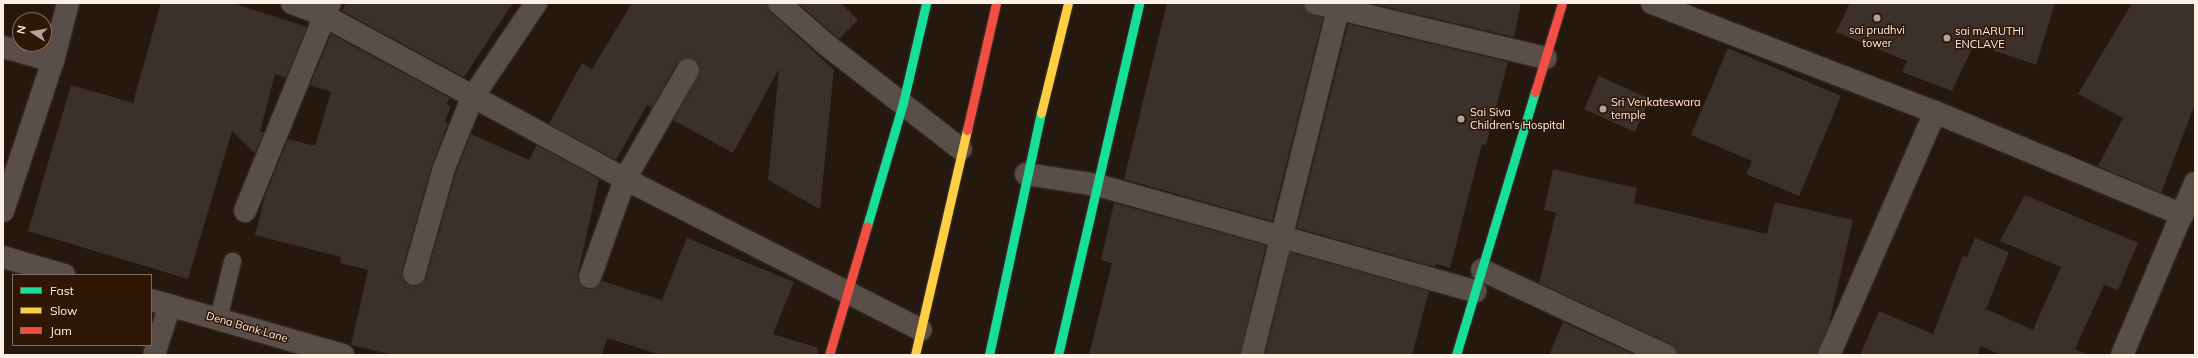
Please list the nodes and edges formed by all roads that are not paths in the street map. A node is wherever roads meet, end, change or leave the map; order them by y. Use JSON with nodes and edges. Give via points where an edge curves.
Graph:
{"nodes":[{"id":1,"x":68,"y":3,"type":"edge"},
{"id":2,"x":292,"y":3,"type":"edge"},
{"id":3,"x":536,"y":3,"type":"edge"},
{"id":4,"x":779,"y":3,"type":"edge"},
{"id":5,"x":926,"y":3,"type":"edge"},
{"id":6,"x":996,"y":3,"type":"edge"},
{"id":7,"x":1068,"y":3,"type":"edge"},
{"id":8,"x":1139,"y":3,"type":"edge"},
{"id":9,"x":1315,"y":3,"type":"edge"},
{"id":10,"x":1562,"y":3,"type":"edge"},
{"id":11,"x":1663,"y":5,"type":"edge"},
{"id":12,"x":326,"y":9,"type":"edge"},
{"id":13,"x":1338,"y":10,"type":"junction"},
{"id":14,"x":3,"y":47,"type":"edge"},
{"id":15,"x":1546,"y":58,"type":"junction"},
{"id":16,"x":53,"y":61,"type":"junction"},
{"id":17,"x":688,"y":70,"type":"dead end"},
{"id":18,"x":472,"y":98,"type":"junction"},
{"id":19,"x":903,"y":103,"type":"junction"},
{"id":20,"x":1935,"y":112,"type":"junction"},
{"id":21,"x":961,"y":149,"type":"junction"},
{"id":22,"x":1026,"y":174,"type":"junction"},
{"id":23,"x":625,"y":179,"type":"junction"},
{"id":24,"x":2195,"y":184,"type":"edge"},
{"id":25,"x":1097,"y":185,"type":"junction"},
{"id":26,"x":3,"y":211,"type":"edge"},
{"id":27,"x":245,"y":211,"type":"dead end"},
{"id":28,"x":2182,"y":215,"type":"junction"},
{"id":29,"x":1282,"y":236,"type":"junction"},
{"id":30,"x":3,"y":257,"type":"edge"},
{"id":31,"x":232,"y":261,"type":"dead end"},
{"id":32,"x":1482,"y":270,"type":"junction"},
{"id":33,"x":61,"y":274,"type":"edge"},
{"id":34,"x":414,"y":274,"type":"dead end"},
{"id":35,"x":590,"y":277,"type":"dead end"},
{"id":36,"x":1475,"y":291,"type":"junction"},
{"id":37,"x":844,"y":293,"type":"junction"},
{"id":38,"x":160,"y":302,"type":"edge"},
{"id":39,"x":218,"y":319,"type":"junction"},
{"id":40,"x":921,"y":330,"type":"junction"},
{"id":41,"x":154,"y":355,"type":"edge"},
{"id":42,"x":343,"y":355,"type":"edge"},
{"id":43,"x":829,"y":355,"type":"edge"},
{"id":44,"x":915,"y":355,"type":"edge"},
{"id":45,"x":989,"y":355,"type":"edge"},
{"id":46,"x":1058,"y":355,"type":"edge"},
{"id":47,"x":1252,"y":355,"type":"edge"},
{"id":48,"x":1456,"y":355,"type":"edge"},
{"id":49,"x":1665,"y":355,"type":"edge"},
{"id":50,"x":1828,"y":355,"type":"edge"},
{"id":51,"x":2122,"y":355,"type":"edge"}],
"edges":[{"from":1,"to":16,"type":"street"},
{"from":2,"to":12,"type":"street"},
{"from":3,"to":18,"type":"street"},
{"from":4,"to":19,"type":"street","via":[[828,46]]},
{"from":5,"to":19,"type":"main road"},
{"from":6,"to":21,"type":"main road"},
{"from":7,"to":22,"type":"main road"},
{"from":8,"to":25,"type":"main road"},
{"from":9,"to":13,"type":"street"},
{"from":10,"to":15,"type":"main road"},
{"from":11,"to":20,"type":"street"},
{"from":12,"to":18,"type":"street"},
{"from":12,"to":27,"type":"street"},
{"from":13,"to":15,"type":"street"},
{"from":13,"to":29,"type":"street"},
{"from":14,"to":16,"type":"street"},
{"from":15,"to":32,"type":"main road"},
{"from":16,"to":26,"type":"street"},
{"from":17,"to":23,"type":"street"},
{"from":18,"to":23,"type":"street"},
{"from":18,"to":34,"type":"street","via":[[444,168]]},
{"from":19,"to":21,"type":"street"},
{"from":19,"to":37,"type":"main road"},
{"from":20,"to":28,"type":"street"},
{"from":20,"to":50,"type":"street"},
{"from":21,"to":40,"type":"main road"},
{"from":22,"to":25,"type":"street"},
{"from":22,"to":45,"type":"main road"},
{"from":23,"to":35,"type":"street"},
{"from":23,"to":37,"type":"street"},
{"from":24,"to":28,"type":"street"},
{"from":25,"to":29,"type":"street"},
{"from":25,"to":46,"type":"main road"},
{"from":28,"to":51,"type":"street"},
{"from":29,"to":36,"type":"street"},
{"from":29,"to":47,"type":"street"},
{"from":30,"to":33,"type":"street"},
{"from":31,"to":39,"type":"lane"},
{"from":32,"to":36,"type":"main road"},
{"from":32,"to":49,"type":"street"},
{"from":36,"to":48,"type":"main road"},
{"from":37,"to":40,"type":"street"},
{"from":37,"to":43,"type":"main road"},
{"from":38,"to":39,"type":"street","name":"Dena Bank Lane"},
{"from":38,"to":41,"type":"street"},
{"from":39,"to":42,"type":"street","name":"Dena Bank Lane"},
{"from":40,"to":44,"type":"main road"}]}
